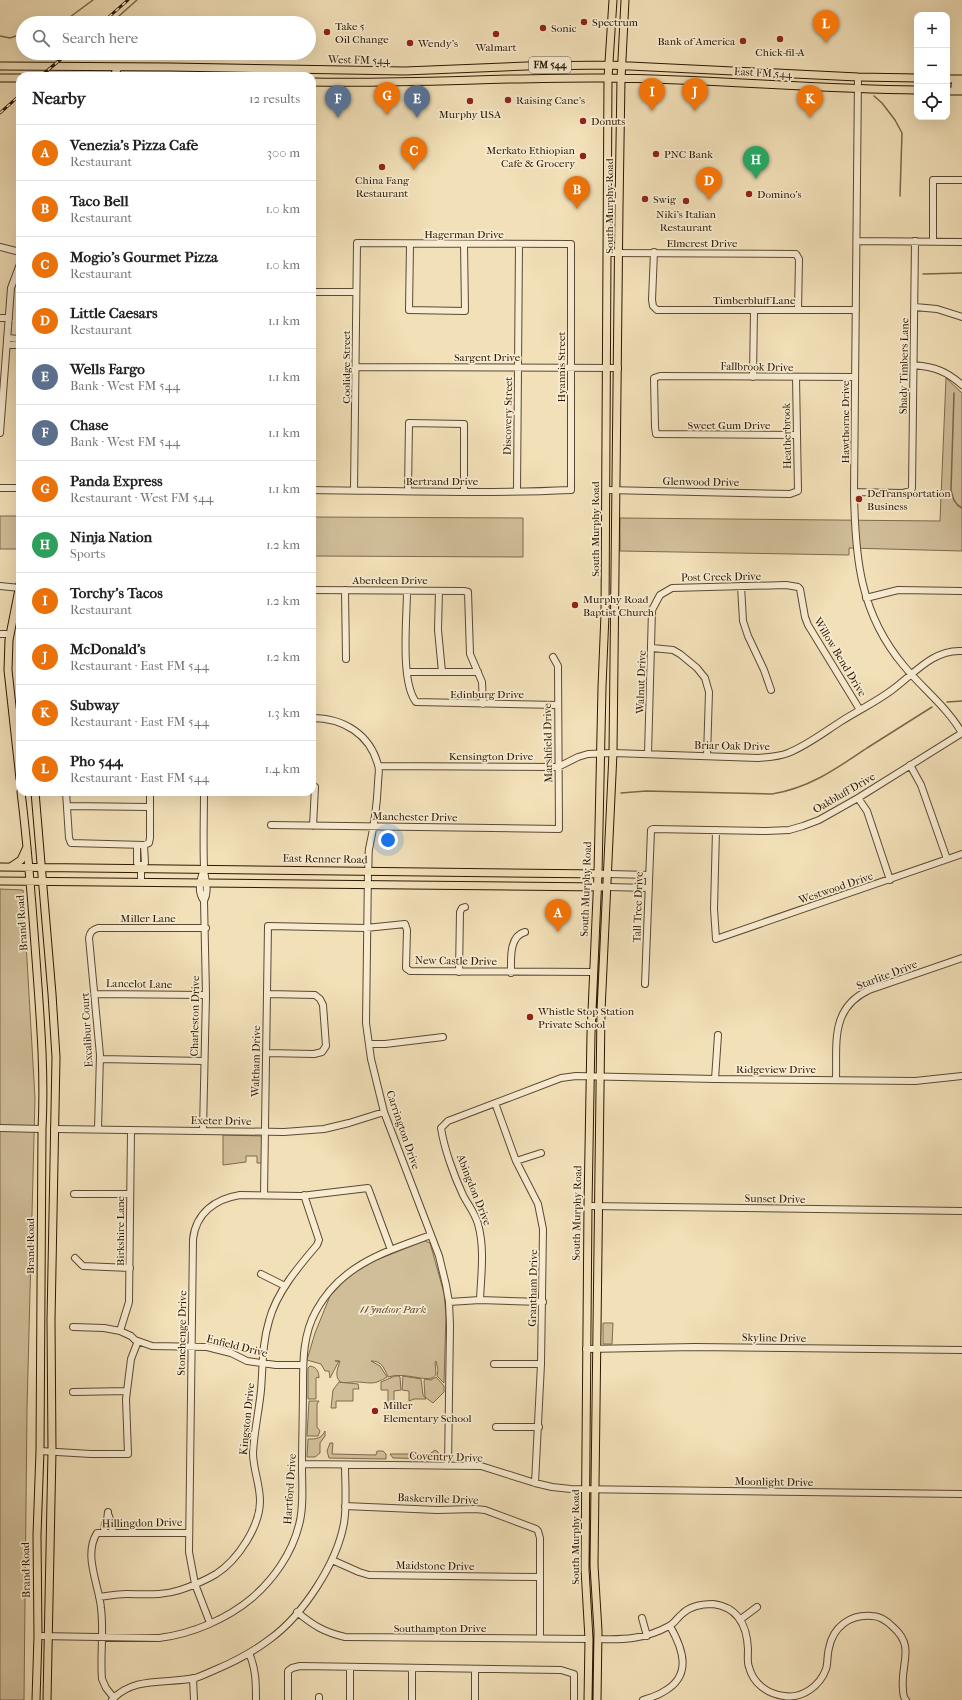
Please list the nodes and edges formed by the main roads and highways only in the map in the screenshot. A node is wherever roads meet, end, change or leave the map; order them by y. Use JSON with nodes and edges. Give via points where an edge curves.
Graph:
{"nodes":[{"id":1,"x":613,"y":0,"type":"edge"},
{"id":2,"x":625,"y":0,"type":"edge"},
{"id":3,"x":609,"y":65,"type":"junction"},
{"id":4,"x":0,"y":66,"type":"edge"},
{"id":5,"x":622,"y":66,"type":"junction"},
{"id":6,"x":118,"y":67,"type":"junction"},
{"id":7,"x":441,"y":70,"type":"junction"},
{"id":8,"x":718,"y":70,"type":"junction"},
{"id":9,"x":116,"y":72,"type":"edge"},
{"id":10,"x":120,"y":72,"type":"edge"},
{"id":11,"x":235,"y":72,"type":"edge"},
{"id":12,"x":316,"y":73,"type":"edge"},
{"id":13,"x":0,"y":78,"type":"edge"},
{"id":14,"x":16,"y":78,"type":"edge"},
{"id":15,"x":608,"y":78,"type":"junction"},
{"id":16,"x":914,"y":78,"type":"edge"},
{"id":17,"x":621,"y":79,"type":"junction"},
{"id":18,"x":950,"y":79,"type":"edge"},
{"id":19,"x":962,"y":79,"type":"edge"},
{"id":20,"x":441,"y":81,"type":"junction"},
{"id":21,"x":316,"y":82,"type":"edge"},
{"id":22,"x":717,"y":82,"type":"junction"},
{"id":23,"x":962,"y":85,"type":"edge"},
{"id":24,"x":914,"y":90,"type":"edge"},
{"id":25,"x":955,"y":91,"type":"edge"},
{"id":26,"x":608,"y":138,"type":"junction"},
{"id":27,"x":620,"y":138,"type":"junction"},
{"id":28,"x":608,"y":186,"type":"junction"},
{"id":29,"x":620,"y":186,"type":"junction"},
{"id":30,"x":16,"y":606,"type":"edge"},
{"id":31,"x":604,"y":641,"type":"junction"},
{"id":32,"x":615,"y":642,"type":"junction"},
{"id":33,"x":16,"y":712,"type":"edge"},
{"id":34,"x":22,"y":796,"type":"edge"},
{"id":35,"x":35,"y":796,"type":"edge"},
{"id":36,"x":27,"y":845,"type":"junction"},
{"id":37,"x":3,"y":867,"type":"edge"},
{"id":38,"x":29,"y":867,"type":"junction"},
{"id":39,"x":41,"y":867,"type":"junction"},
{"id":40,"x":598,"y":874,"type":"junction"},
{"id":41,"x":608,"y":874,"type":"junction"},
{"id":42,"x":0,"y":881,"type":"edge"},
{"id":43,"x":30,"y":881,"type":"junction"},
{"id":44,"x":42,"y":881,"type":"junction"},
{"id":45,"x":597,"y":887,"type":"junction"},
{"id":46,"x":608,"y":887,"type":"junction"},
{"id":47,"x":53,"y":1007,"type":"junction"},
{"id":48,"x":40,"y":1009,"type":"junction"},
{"id":49,"x":42,"y":1128,"type":"junction"},
{"id":50,"x":54,"y":1129,"type":"junction"},
{"id":51,"x":589,"y":1639,"type":"junction"},
{"id":52,"x":598,"y":1639,"type":"junction"},
{"id":53,"x":36,"y":1700,"type":"edge"},
{"id":54,"x":47,"y":1700,"type":"edge"},
{"id":55,"x":588,"y":1700,"type":"edge"},
{"id":56,"x":597,"y":1700,"type":"edge"}],
"edges":[{"from":1,"to":3,"type":"main road","name":"South Murphy Road"},
{"from":2,"to":5,"type":"main road","name":"South Murphy Road"},
{"from":3,"to":5,"type":"main road","name":"West FM 544","number":"FM 544"},
{"from":3,"to":7,"type":"main road","name":"West FM 544","number":"FM 544"},
{"from":3,"to":15,"type":"main road","name":"South Murphy Road"},
{"from":4,"to":6,"type":"main road","name":"West FM 544","number":"FM 544"},
{"from":5,"to":8,"type":"main road","name":"East FM 544","number":"FM 544"},
{"from":5,"to":17,"type":"main road","name":"South Murphy Road"},
{"from":6,"to":9,"type":"main road"},
{"from":6,"to":10,"type":"main road"},
{"from":6,"to":11,"type":"main road","name":"West FM 544","number":"FM 544"},
{"from":7,"to":12,"type":"main road","name":"West FM 544","number":"FM 544"},
{"from":7,"to":20,"type":"main road"},
{"from":8,"to":16,"type":"main road","name":"East FM 544","number":"FM 544"},
{"from":8,"to":22,"type":"main road"},
{"from":13,"to":14,"type":"main road"},
{"from":15,"to":17,"type":"main road","name":"East FM 544","number":"FM 544"},
{"from":15,"to":20,"type":"main road","name":"West FM 544","number":"FM 544"},
{"from":15,"to":26,"type":"main road","name":"South Murphy Road"},
{"from":17,"to":22,"type":"main road","name":"East FM 544","number":"FM 544"},
{"from":17,"to":27,"type":"main road","name":"South Murphy Road"},
{"from":18,"to":19,"type":"main road"},
{"from":20,"to":21,"type":"main road","name":"West FM 544","number":"FM 544"},
{"from":22,"to":24,"type":"main road","name":"East FM 544","number":"FM 544"},
{"from":23,"to":25,"type":"main road","via":[[955,85]]},
{"from":26,"to":27,"type":"main road"},
{"from":26,"to":28,"type":"main road","name":"South Murphy Road"},
{"from":27,"to":29,"type":"main road","name":"South Murphy Road"},
{"from":28,"to":29,"type":"main road"},
{"from":28,"to":31,"type":"main road","name":"South Murphy Road"},
{"from":29,"to":32,"type":"main road","name":"South Murphy Road"},
{"from":30,"to":33,"type":"main road","via":[[10,634],[8,670]]},
{"from":31,"to":32,"type":"main road"},
{"from":31,"to":40,"type":"main road","name":"South Murphy Road"},
{"from":32,"to":41,"type":"main road","name":"South Murphy Road"},
{"from":34,"to":36,"type":"main road","name":"Brand Road"},
{"from":35,"to":39,"type":"main road","name":"Brand Road"},
{"from":36,"to":37,"type":"main road","via":[[21,860],[14,865]]},
{"from":36,"to":38,"type":"main road","name":"Brand Road"},
{"from":37,"to":38,"type":"main road","name":"East Renner Road"},
{"from":38,"to":39,"type":"main road","name":"East Renner Road"},
{"from":38,"to":43,"type":"main road","name":"Brand Road"},
{"from":39,"to":40,"type":"main road","name":"East Renner Road"},
{"from":39,"to":44,"type":"main road","name":"Brand Road"},
{"from":40,"to":41,"type":"main road","name":"East Renner Road"},
{"from":40,"to":45,"type":"main road","name":"South Murphy Road"},
{"from":41,"to":46,"type":"main road","name":"South Murphy Road"},
{"from":42,"to":43,"type":"main road"},
{"from":43,"to":44,"type":"main road"},
{"from":43,"to":48,"type":"main road","name":"Brand Road"},
{"from":44,"to":45,"type":"main road"},
{"from":44,"to":47,"type":"main road","name":"Brand Road"},
{"from":45,"to":46,"type":"main road"},
{"from":45,"to":51,"type":"main road","name":"South Murphy Road","via":[[590,1076],[586,1349],[585,1569]]},
{"from":46,"to":52,"type":"main road","name":"South Murphy Road","via":[[601,1011],[596,1349],[594,1565]]},
{"from":47,"to":48,"type":"main road"},
{"from":47,"to":50,"type":"main road","name":"Brand Road","via":[[56,1057]]},
{"from":48,"to":49,"type":"main road","name":"Brand Road","via":[[44,1096]]},
{"from":49,"to":50,"type":"main road"},
{"from":49,"to":53,"type":"main road","name":"Brand Road"},
{"from":50,"to":54,"type":"main road","name":"Brand Road"},
{"from":51,"to":52,"type":"main road"},
{"from":51,"to":55,"type":"main road","name":"South Murphy Road"},
{"from":52,"to":56,"type":"main road","name":"South Murphy Road"}]}
